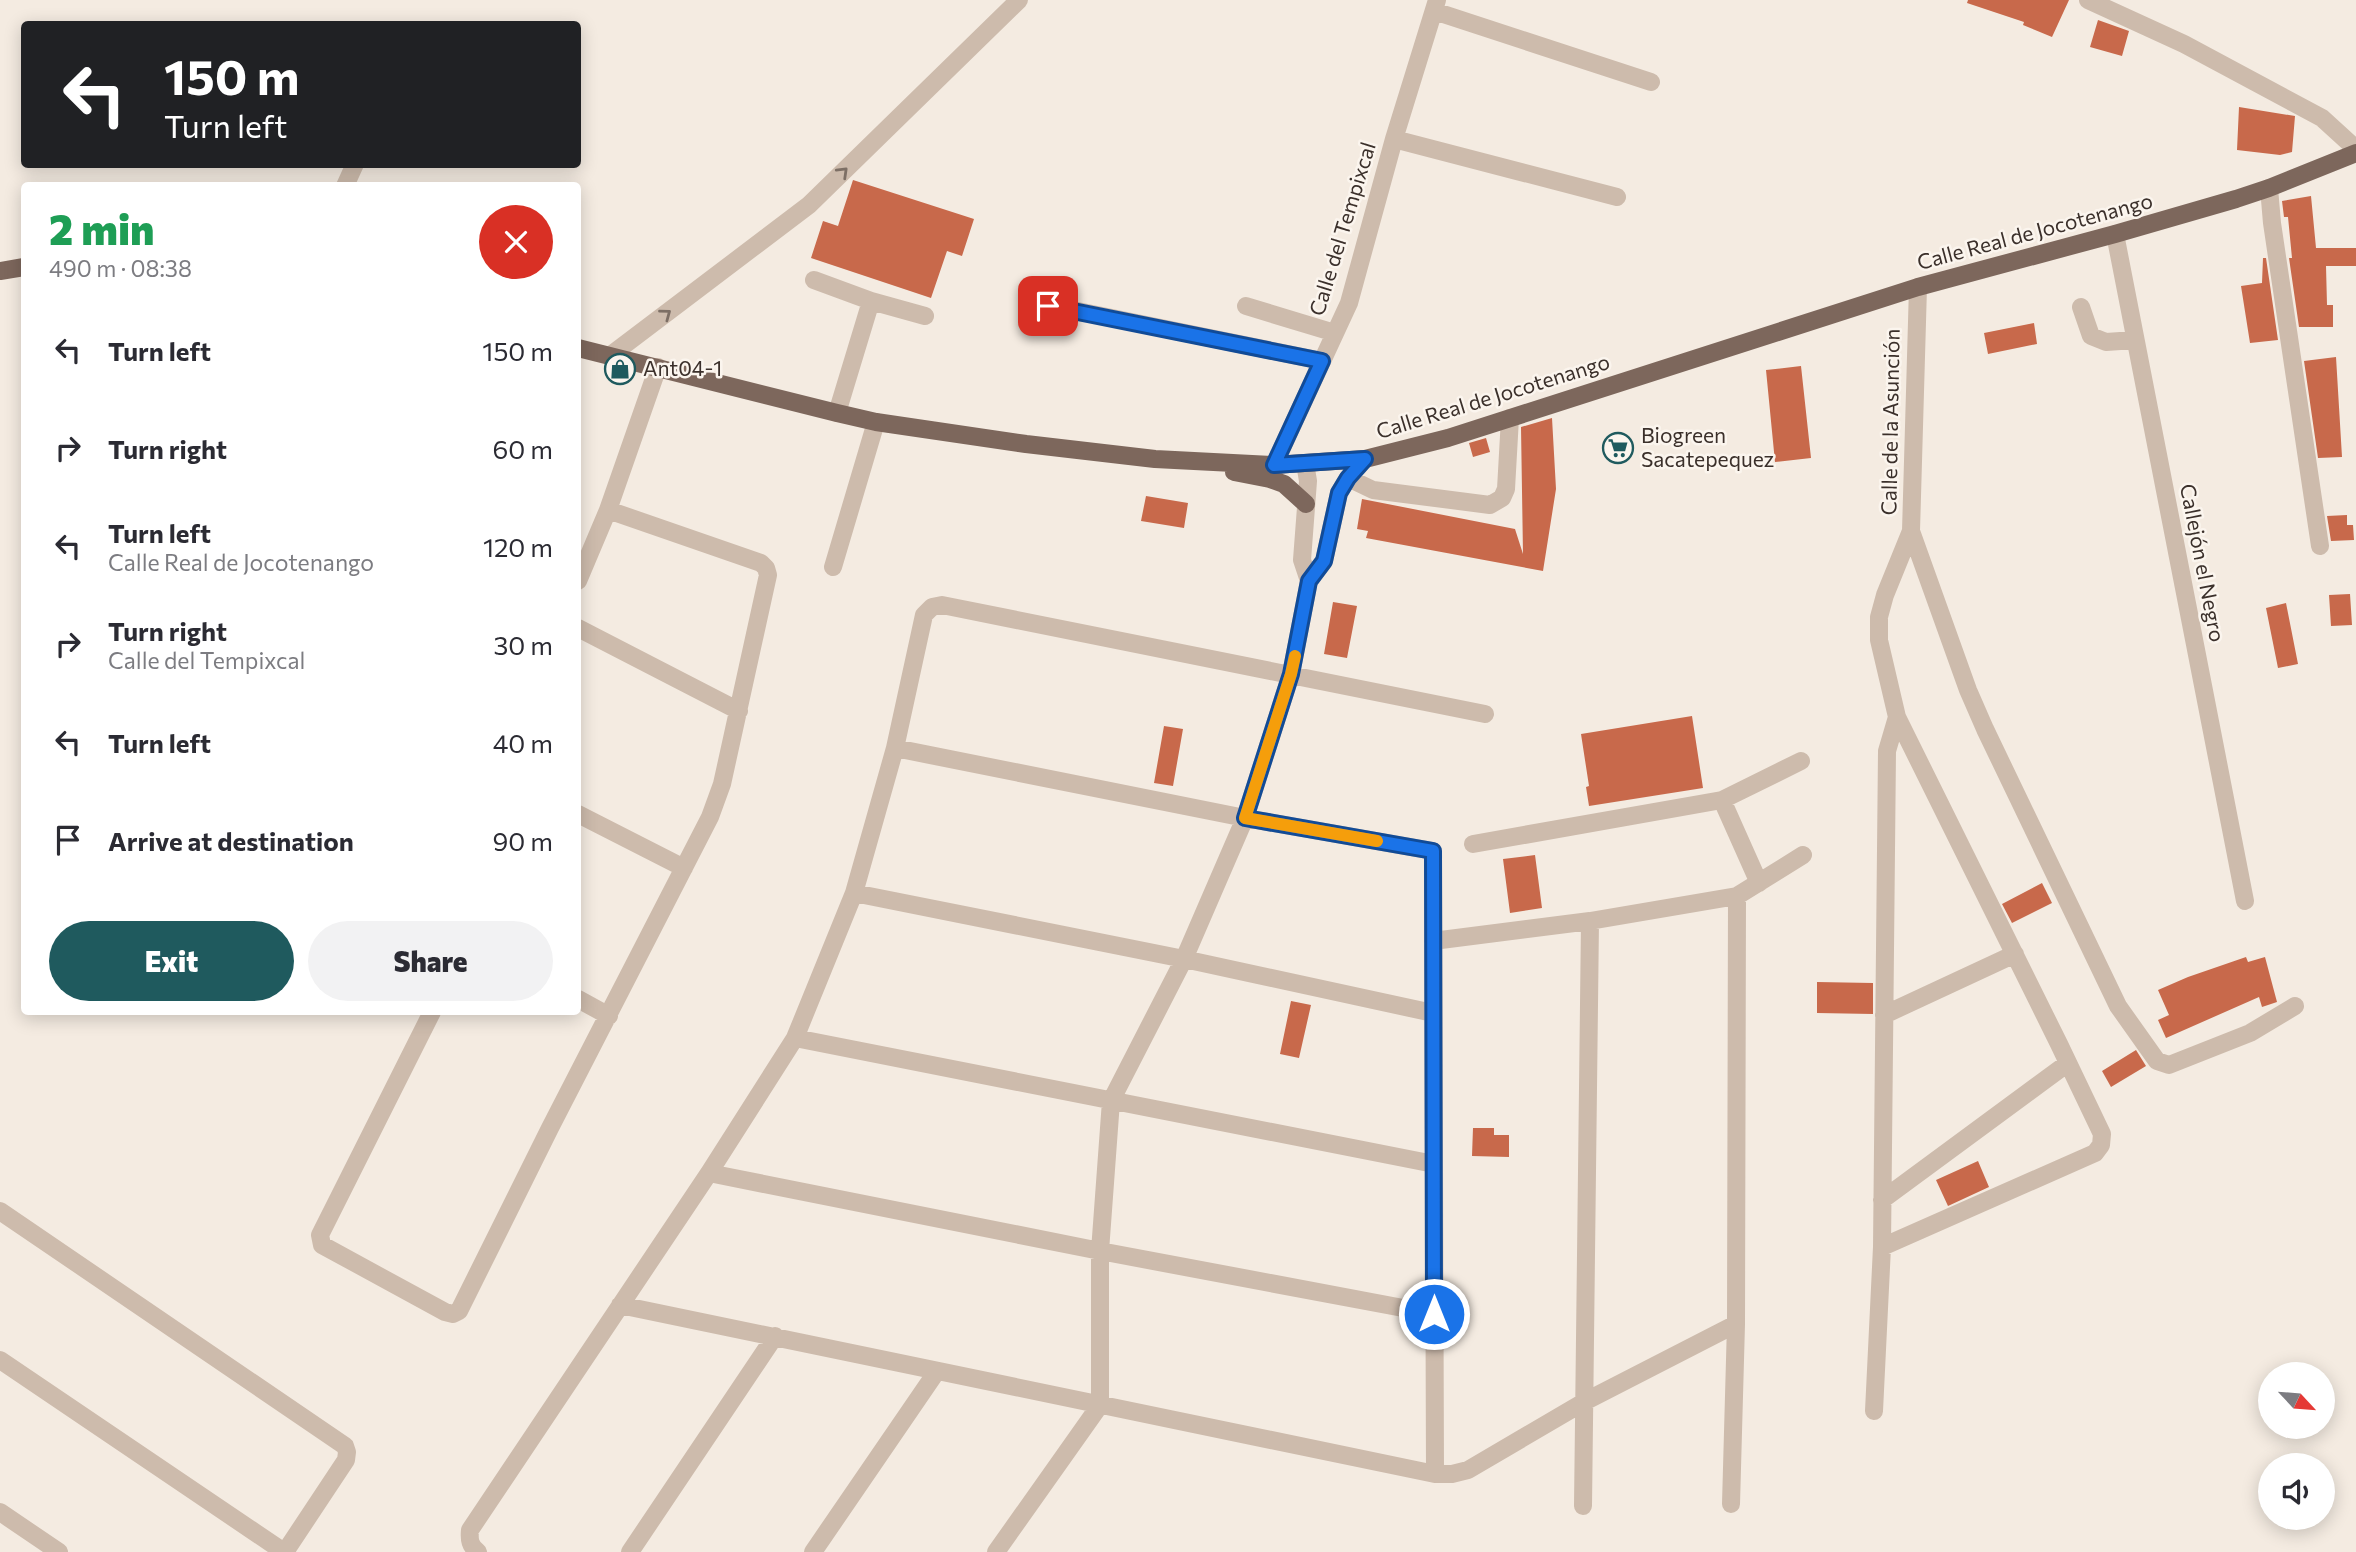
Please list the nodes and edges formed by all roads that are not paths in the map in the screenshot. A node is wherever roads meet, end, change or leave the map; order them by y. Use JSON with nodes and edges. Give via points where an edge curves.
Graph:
{"nodes":[{"id":1,"x":1019,"y":0,"type":"edge"},
{"id":2,"x":2088,"y":0,"type":"edge"},
{"id":3,"x":1436,"y":5,"type":"edge"},
{"id":4,"x":1651,"y":82,"type":"dead end"},
{"id":5,"x":1394,"y":139,"type":"junction"},
{"id":6,"x":2356,"y":151,"type":"edge"},
{"id":7,"x":2269,"y":188,"type":"junction"},
{"id":8,"x":1617,"y":197,"type":"dead end"},
{"id":9,"x":2115,"y":234,"type":"junction"},
{"id":10,"x":21,"y":268,"type":"edge"},
{"id":11,"x":0,"y":271,"type":"edge"},
{"id":12,"x":814,"y":280,"type":"dead end"},
{"id":13,"x":1918,"y":287,"type":"junction"},
{"id":14,"x":871,"y":301,"type":"junction"},
{"id":15,"x":1048,"y":306,"type":"dead end"},
{"id":16,"x":1246,"y":306,"type":"dead end"},
{"id":17,"x":2081,"y":307,"type":"dead end"},
{"id":18,"x":925,"y":316,"type":"dead end"},
{"id":19,"x":1335,"y":333,"type":"junction"},
{"id":20,"x":2136,"y":340,"type":"junction"},
{"id":21,"x":581,"y":349,"type":"edge"},
{"id":22,"x":611,"y":355,"type":"junction"},
{"id":23,"x":1322,"y":361,"type":"junction"},
{"id":24,"x":659,"y":368,"type":"junction"},
{"id":25,"x":837,"y":413,"type":"junction"},
{"id":26,"x":1510,"y":418,"type":"junction"},
{"id":27,"x":876,"y":422,"type":"junction"},
{"id":28,"x":1155,"y":459,"type":"junction"},
{"id":29,"x":1365,"y":459,"type":"junction"},
{"id":30,"x":1306,"y":463,"type":"junction"},
{"id":31,"x":1274,"y":465,"type":"junction"},
{"id":32,"x":1348,"y":478,"type":"junction"},
{"id":33,"x":1306,"y":504,"type":"junction"},
{"id":34,"x":608,"y":510,"type":"junction"},
{"id":35,"x":1911,"y":531,"type":"junction"},
{"id":36,"x":1304,"y":533,"type":"junction"},
{"id":37,"x":1329,"y":536,"type":"junction"},
{"id":38,"x":2320,"y":546,"type":"dead end"},
{"id":39,"x":833,"y":567,"type":"dead end"},
{"id":40,"x":581,"y":573,"type":"edge"},
{"id":41,"x":1309,"y":581,"type":"junction"},
{"id":42,"x":581,"y":630,"type":"edge"},
{"id":43,"x":1291,"y":674,"type":"junction"},
{"id":44,"x":739,"y":712,"type":"junction"},
{"id":45,"x":1485,"y":714,"type":"dead end"},
{"id":46,"x":1897,"y":717,"type":"junction"},
{"id":47,"x":895,"y":748,"type":"junction"},
{"id":48,"x":1801,"y":761,"type":"dead end"},
{"id":49,"x":1722,"y":800,"type":"junction"},
{"id":50,"x":581,"y":816,"type":"edge"},
{"id":51,"x":1245,"y":818,"type":"junction"},
{"id":52,"x":1473,"y":844,"type":"dead end"},
{"id":53,"x":1803,"y":855,"type":"dead end"},
{"id":54,"x":684,"y":868,"type":"junction"},
{"id":55,"x":1759,"y":883,"type":"junction"},
{"id":56,"x":855,"y":893,"type":"junction"},
{"id":57,"x":1737,"y":897,"type":"junction"},
{"id":58,"x":2245,"y":901,"type":"dead end"},
{"id":59,"x":1590,"y":921,"type":"junction"},
{"id":60,"x":1433,"y":941,"type":"junction"},
{"id":61,"x":2015,"y":954,"type":"junction"},
{"id":62,"x":1184,"y":959,"type":"junction"},
{"id":63,"x":581,"y":1001,"type":"edge"},
{"id":64,"x":2295,"y":1006,"type":"dead end"},
{"id":65,"x":1433,"y":1013,"type":"junction"},
{"id":66,"x":430,"y":1015,"type":"edge"},
{"id":67,"x":609,"y":1016,"type":"junction"},
{"id":68,"x":1884,"y":1016,"type":"junction"},
{"id":69,"x":795,"y":1038,"type":"junction"},
{"id":70,"x":2068,"y":1063,"type":"junction"},
{"id":71,"x":1111,"y":1101,"type":"junction"},
{"id":72,"x":1434,"y":1164,"type":"junction"},
{"id":73,"x":709,"y":1172,"type":"junction"},
{"id":74,"x":1882,"y":1200,"type":"junction"},
{"id":75,"x":0,"y":1211,"type":"edge"},
{"id":76,"x":1882,"y":1247,"type":"junction"},
{"id":77,"x":1100,"y":1251,"type":"junction"},
{"id":78,"x":620,"y":1305,"type":"junction"},
{"id":79,"x":1434,"y":1314,"type":"junction"},
{"id":80,"x":1736,"y":1324,"type":"junction"},
{"id":81,"x":775,"y":1336,"type":"junction"},
{"id":82,"x":0,"y":1360,"type":"edge"},
{"id":83,"x":937,"y":1371,"type":"junction"},
{"id":84,"x":1584,"y":1402,"type":"junction"},
{"id":85,"x":1100,"y":1405,"type":"junction"},
{"id":86,"x":1874,"y":1410,"type":"dead end"},
{"id":87,"x":1435,"y":1474,"type":"junction"},
{"id":88,"x":1731,"y":1504,"type":"dead end"},
{"id":89,"x":1583,"y":1506,"type":"dead end"},
{"id":90,"x":0,"y":1511,"type":"edge"},
{"id":91,"x":59,"y":1552,"type":"edge"},
{"id":92,"x":284,"y":1552,"type":"edge"},
{"id":93,"x":478,"y":1552,"type":"edge"},
{"id":94,"x":630,"y":1552,"type":"edge"},
{"id":95,"x":813,"y":1552,"type":"edge"},
{"id":96,"x":996,"y":1552,"type":"edge"}],
"edges":[{"from":22,"to":1,"type":"street","one_way":true,"via":[[810,205]]},
{"from":2,"to":6,"type":"street","via":[[2322,118]]},
{"from":3,"to":4,"type":"street"},
{"from":3,"to":5,"type":"street","name":"Calle del Tempixcal"},
{"from":5,"to":8,"type":"street"},
{"from":5,"to":19,"type":"street","name":"Calle del Tempixcal","via":[[1352,293]]},
{"from":6,"to":7,"type":"main road","name":"Calle Real de Jocotenango"},
{"from":7,"to":9,"type":"main road","name":"Calle Real de Jocotenango"},
{"from":7,"to":38,"type":"street"},
{"from":9,"to":13,"type":"main road","name":"Calle Real de Jocotenango"},
{"from":9,"to":20,"type":"street","name":"Callejón el Negro"},
{"from":10,"to":11,"type":"main road"},
{"from":12,"to":14,"type":"street"},
{"from":13,"to":26,"type":"main road","name":"Calle Real de Jocotenango"},
{"from":13,"to":35,"type":"street","name":"Calle de la Asunción"},
{"from":14,"to":18,"type":"street"},
{"from":14,"to":25,"type":"street"},
{"from":15,"to":23,"type":"street"},
{"from":16,"to":19,"type":"street"},
{"from":17,"to":20,"type":"street","via":[[2091,336],[2106,342]]},
{"from":19,"to":23,"type":"street","name":"Calle del Tempixcal"},
{"from":20,"to":58,"type":"street","name":"Callejón el Negro"},
{"from":21,"to":22,"type":"main road","name":"Calle Real de Jocotenango"},
{"from":22,"to":24,"type":"main road","name":"Calle Real de Jocotenango"},
{"from":23,"to":31,"type":"street","name":"Calle del Tempixcal"},
{"from":24,"to":25,"type":"main road","name":"Calle Real de Jocotenango"},
{"from":24,"to":34,"type":"street"},
{"from":25,"to":27,"type":"main road","name":"Calle Real de Jocotenango"},
{"from":26,"to":29,"type":"main road","name":"Calle Real de Jocotenango"},
{"from":26,"to":32,"type":"street","via":[[1506,489],[1499,502],[1490,505],[1373,490]]},
{"from":27,"to":28,"type":"main road","name":"Calle Real de Jocotenango"},
{"from":27,"to":39,"type":"street"},
{"from":28,"to":31,"type":"main road","name":"Calle Real de Jocotenango"},
{"from":28,"to":33,"type":"main road","via":[[1270,479],[1284,484]]},
{"from":29,"to":30,"type":"main road","name":"Calle Real de Jocotenango"},
{"from":29,"to":32,"type":"street"},
{"from":30,"to":31,"type":"main road","name":"Calle Real de Jocotenango"},
{"from":30,"to":33,"type":"street"},
{"from":32,"to":37,"type":"street","via":[[1339,493]]},
{"from":33,"to":36,"type":"street"},
{"from":34,"to":40,"type":"street"},
{"from":34,"to":44,"type":"street","via":[[766,568]]},
{"from":35,"to":46,"type":"street","name":"Calle de la Asunción","via":[[1879,617],[1879,640]]},
{"from":35,"to":64,"type":"street","via":[[1985,729],[2118,1006],[2157,1061],[2169,1065],[2250,1033]]},
{"from":36,"to":37,"type":"street"},
{"from":36,"to":41,"type":"street","via":[[1303,560]]},
{"from":37,"to":41,"type":"street","via":[[1324,561]]},
{"from":41,"to":43,"type":"street"},
{"from":42,"to":44,"type":"street"},
{"from":43,"to":45,"type":"street"},
{"from":43,"to":47,"type":"street","via":[[942,605],[924,615]]},
{"from":43,"to":51,"type":"street"},
{"from":44,"to":54,"type":"street","via":[[722,784]]},
{"from":46,"to":61,"type":"street"},
{"from":46,"to":68,"type":"street","via":[[1888,751]]},
{"from":47,"to":51,"type":"street"},
{"from":47,"to":56,"type":"street"},
{"from":48,"to":49,"type":"street"},
{"from":49,"to":52,"type":"street"},
{"from":49,"to":55,"type":"street"},
{"from":50,"to":54,"type":"street"},
{"from":51,"to":60,"type":"street","via":[[1433,851]]},
{"from":51,"to":62,"type":"street"},
{"from":53,"to":55,"type":"street"},
{"from":54,"to":67,"type":"street"},
{"from":55,"to":57,"type":"street"},
{"from":56,"to":62,"type":"street"},
{"from":56,"to":69,"type":"street"},
{"from":57,"to":59,"type":"street"},
{"from":57,"to":80,"type":"street"},
{"from":59,"to":60,"type":"street"},
{"from":59,"to":84,"type":"street"},
{"from":60,"to":65,"type":"street"},
{"from":61,"to":68,"type":"street"},
{"from":61,"to":70,"type":"street"},
{"from":62,"to":65,"type":"street"},
{"from":62,"to":71,"type":"street"},
{"from":63,"to":67,"type":"street"},
{"from":65,"to":72,"type":"street"},
{"from":66,"to":67,"type":"street","via":[[320,1240],[359,1266],[453,1314],[460,1311]]},
{"from":68,"to":74,"type":"street"},
{"from":69,"to":71,"type":"street"},
{"from":69,"to":73,"type":"street"},
{"from":70,"to":74,"type":"street"},
{"from":70,"to":76,"type":"street","via":[[2102,1134],[2095,1153]]},
{"from":71,"to":72,"type":"street"},
{"from":71,"to":77,"type":"street"},
{"from":72,"to":79,"type":"street"},
{"from":73,"to":77,"type":"street"},
{"from":73,"to":78,"type":"street"},
{"from":74,"to":76,"type":"street"},
{"from":75,"to":92,"type":"street","via":[[345,1446],[345,1460]]},
{"from":76,"to":86,"type":"street"},
{"from":77,"to":79,"type":"street"},
{"from":77,"to":85,"type":"street"},
{"from":78,"to":81,"type":"street"},
{"from":78,"to":93,"type":"street","via":[[470,1530],[469,1540]]},
{"from":79,"to":87,"type":"street"},
{"from":80,"to":84,"type":"street"},
{"from":80,"to":88,"type":"street"},
{"from":81,"to":83,"type":"street"},
{"from":81,"to":94,"type":"street"},
{"from":82,"to":92,"type":"street"},
{"from":83,"to":85,"type":"street"},
{"from":83,"to":95,"type":"street"},
{"from":84,"to":87,"type":"street","via":[[1468,1470]]},
{"from":84,"to":89,"type":"street"},
{"from":85,"to":87,"type":"street"},
{"from":85,"to":96,"type":"street"},
{"from":90,"to":91,"type":"street"}]}
